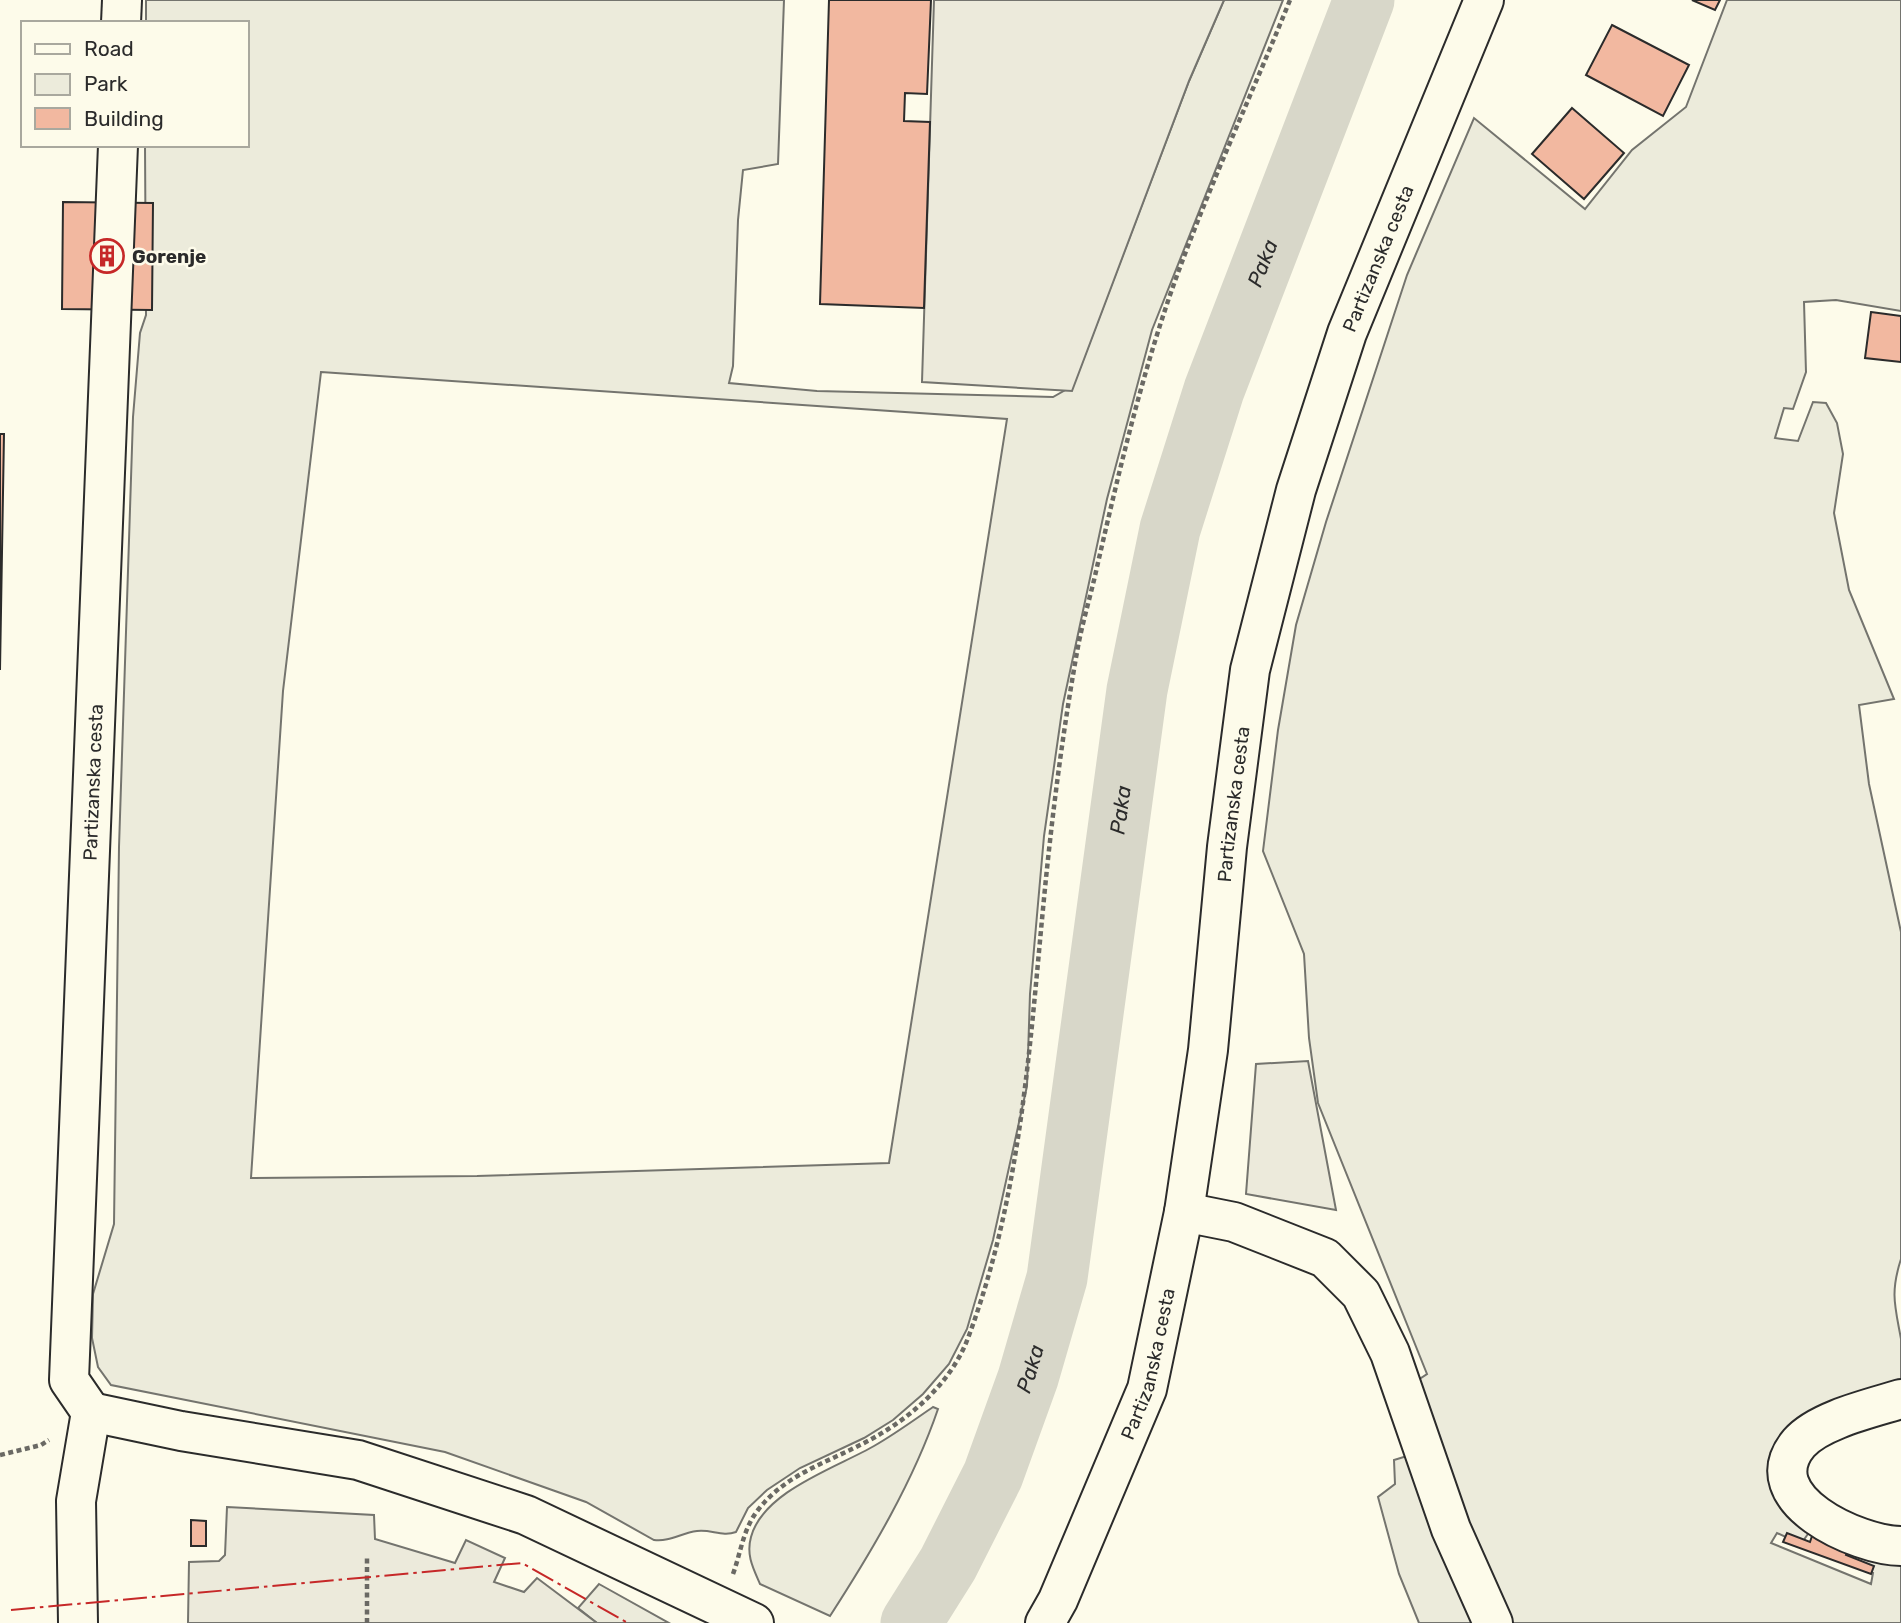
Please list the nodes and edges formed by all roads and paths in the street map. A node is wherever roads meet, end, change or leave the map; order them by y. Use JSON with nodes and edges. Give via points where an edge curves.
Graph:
{"nodes":[{"id":1,"x":122,"y":0,"type":"edge"},
{"id":2,"x":1290,"y":0,"type":"edge"},
{"id":3,"x":1484,"y":0,"type":"edge"},
{"id":4,"x":121,"y":21,"type":"edge"},
{"id":5,"x":118,"y":147,"type":"edge"},
{"id":6,"x":1184,"y":1212,"type":"junction"},
{"id":7,"x":1901,"y":1399,"type":"edge"},
{"id":8,"x":91,"y":1412,"type":"junction"},
{"id":9,"x":1901,"y":1546,"type":"edge"},
{"id":10,"x":367,"y":1556,"type":"dead end"},
{"id":11,"x":740,"y":1556,"type":"dead end"},
{"id":12,"x":78,"y":1623,"type":"edge"},
{"id":13,"x":367,"y":1623,"type":"edge"},
{"id":14,"x":754,"y":1623,"type":"edge"},
{"id":15,"x":1045,"y":1623,"type":"edge"},
{"id":16,"x":1493,"y":1623,"type":"edge"}],
"edges":[{"from":1,"to":4,"type":"street"},
{"from":2,"to":11,"type":"path","via":[[1170,297],[1118,474],[1078,649],[1063,744],[1032,1045],[1014,1166],[998,1240],[969,1335],[944,1381],[906,1415],[863,1444],[789,1480],[761,1507],[743,1537]]},
{"from":3,"to":6,"type":"street","name":"Partizanska cesta","via":[[1347,333],[1296,490],[1250,670],[1208,1050]]},
{"from":5,"to":8,"type":"street","name":"Partizanska cesta","via":[[69,1380]]},
{"from":6,"to":15,"type":"street","name":"Partizanska cesta","via":[[1147,1389]]},
{"from":6,"to":16,"type":"street","via":[[1234,1222],[1325,1258],[1361,1294],[1390,1353],[1451,1529]]},
{"from":7,"to":9,"type":"street","via":[[1815,1430],[1798,1444],[1788,1464],[1791,1485],[1801,1502],[1826,1523],[1881,1546]]},
{"from":8,"to":12,"type":"street","via":[[76,1501]]},
{"from":8,"to":14,"type":"street","via":[[358,1460],[526,1516]]},
{"from":10,"to":13,"type":"path"}]}
